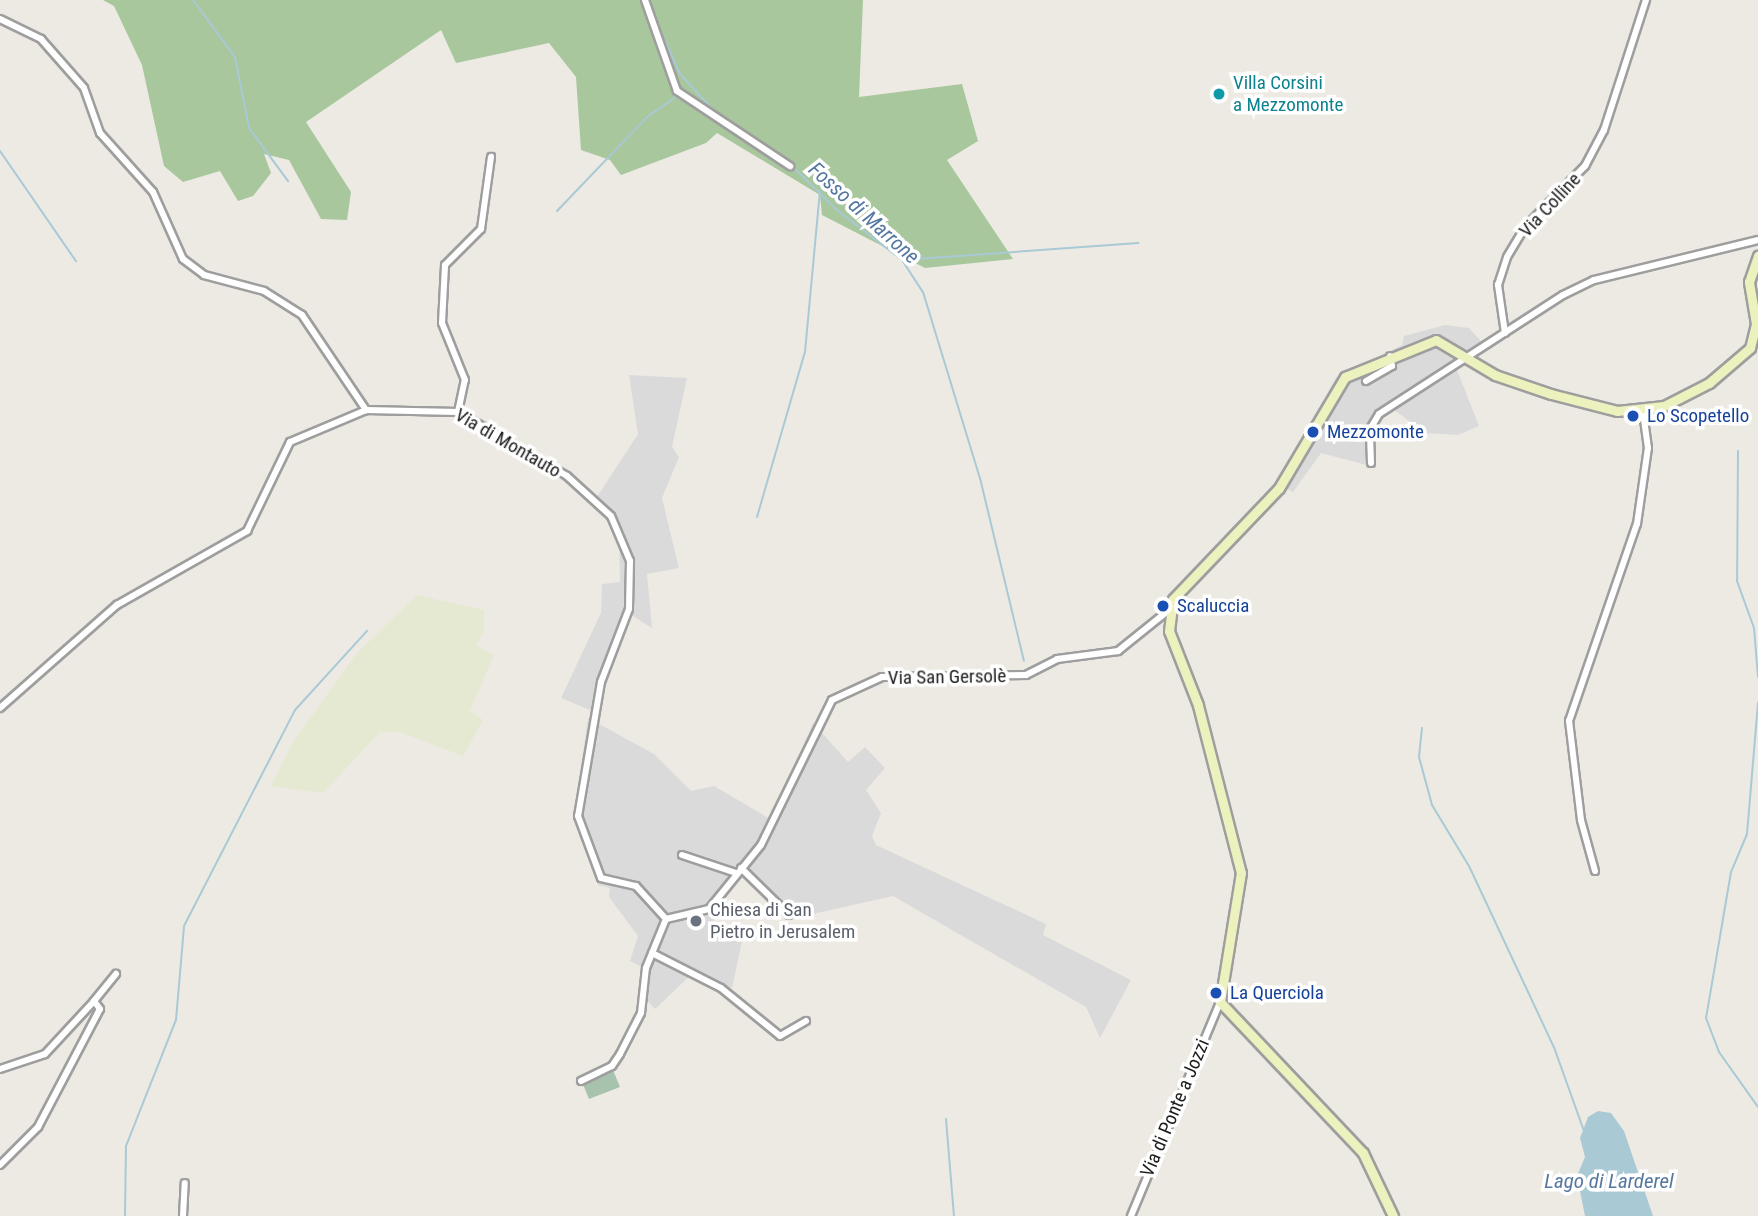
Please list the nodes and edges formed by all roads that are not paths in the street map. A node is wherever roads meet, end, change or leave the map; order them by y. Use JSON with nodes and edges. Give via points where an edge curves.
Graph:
{"nodes":[{"id":1,"x":645,"y":0,"type":"edge"},
{"id":2,"x":1646,"y":0,"type":"edge"},
{"id":3,"x":0,"y":19,"type":"edge"},
{"id":4,"x":491,"y":157,"type":"dead end"},
{"id":5,"x":790,"y":166,"type":"dead end"},
{"id":6,"x":1758,"y":240,"type":"edge"},
{"id":7,"x":1758,"y":256,"type":"edge"},
{"id":8,"x":1505,"y":333,"type":"junction"},
{"id":9,"x":1390,"y":356,"type":"junction"},
{"id":10,"x":1467,"y":359,"type":"junction"},
{"id":11,"x":1366,"y":380,"type":"dead end"},
{"id":12,"x":366,"y":410,"type":"junction"},
{"id":13,"x":1643,"y":411,"type":"junction"},
{"id":14,"x":458,"y":412,"type":"junction"},
{"id":15,"x":1371,"y":463,"type":"dead end"},
{"id":16,"x":1169,"y":610,"type":"junction"},
{"id":17,"x":0,"y":708,"type":"edge"},
{"id":18,"x":682,"y":855,"type":"dead end"},
{"id":19,"x":739,"y":871,"type":"junction"},
{"id":20,"x":1595,"y":871,"type":"dead end"},
{"id":21,"x":789,"y":915,"type":"dead end"},
{"id":22,"x":666,"y":919,"type":"junction"},
{"id":23,"x":652,"y":953,"type":"junction"},
{"id":24,"x":116,"y":974,"type":"dead end"},
{"id":25,"x":94,"y":1001,"type":"junction"},
{"id":26,"x":1220,"y":1002,"type":"junction"},
{"id":27,"x":806,"y":1021,"type":"dead end"},
{"id":28,"x":0,"y":1069,"type":"edge"},
{"id":29,"x":581,"y":1081,"type":"dead end"},
{"id":30,"x":0,"y":1165,"type":"edge"},
{"id":31,"x":185,"y":1183,"type":"dead end"},
{"id":32,"x":183,"y":1216,"type":"edge"},
{"id":33,"x":1131,"y":1216,"type":"edge"},
{"id":34,"x":1393,"y":1216,"type":"edge"}],
"edges":[{"from":1,"to":5,"type":"street","via":[[677,91]]},
{"from":2,"to":8,"type":"street","name":"Via Colline","via":[[1585,166],[1525,227],[1507,257],[1498,285]]},
{"from":3,"to":12,"type":"street","via":[[41,39],[84,88],[100,133],[153,192],[183,259],[204,275],[264,291],[302,315]]},
{"from":4,"to":14,"type":"street","via":[[481,229],[445,265],[442,323],[465,380]]},
{"from":6,"to":8,"type":"street","via":[[1594,280]]},
{"from":7,"to":13,"type":"main road","via":[[1749,274],[1756,324],[1746,354],[1687,397]]},
{"from":8,"to":10,"type":"street"},
{"from":9,"to":10,"type":"main road","via":[[1436,340]]},
{"from":9,"to":11,"type":"street","via":[[1392,366]]},
{"from":9,"to":16,"type":"main road","via":[[1333,388],[1279,488],[1182,586]]},
{"from":10,"to":13,"type":"main road","via":[[1518,385],[1605,409]]},
{"from":10,"to":15,"type":"street","via":[[1377,417]]},
{"from":12,"to":14,"type":"street","name":"Via di Montauto"},
{"from":12,"to":17,"type":"street","via":[[289,442],[247,531],[117,605]]},
{"from":13,"to":20,"type":"street","via":[[1648,448],[1637,524],[1569,721],[1581,821]]},
{"from":14,"to":22,"type":"street","name":"Via di Montauto","via":[[567,476],[622,533],[632,580],[629,610],[601,682],[578,816],[601,878],[636,886]]},
{"from":16,"to":19,"type":"street","name":"Via San Gersolè","via":[[1125,649],[1064,657],[1026,676],[882,677],[839,696],[822,710],[771,830]]},
{"from":16,"to":26,"type":"main road","via":[[1169,631],[1198,705],[1241,873]]},
{"from":18,"to":19,"type":"street"},
{"from":19,"to":21,"type":"street"},
{"from":19,"to":22,"type":"street","name":"Via San Gersolè","via":[[709,909]]},
{"from":22,"to":23,"type":"street"},
{"from":23,"to":27,"type":"street","via":[[721,988],[780,1036]]},
{"from":23,"to":29,"type":"street","via":[[641,1013],[620,1054],[612,1066]]},
{"from":24,"to":25,"type":"street"},
{"from":25,"to":28,"type":"street","via":[[45,1055]]},
{"from":25,"to":30,"type":"street","via":[[100,1009],[38,1127]]},
{"from":26,"to":33,"type":"street","name":"Via di Ponte a Jozzi"},
{"from":26,"to":34,"type":"main road","via":[[1363,1153]]},
{"from":31,"to":32,"type":"street"}]}
